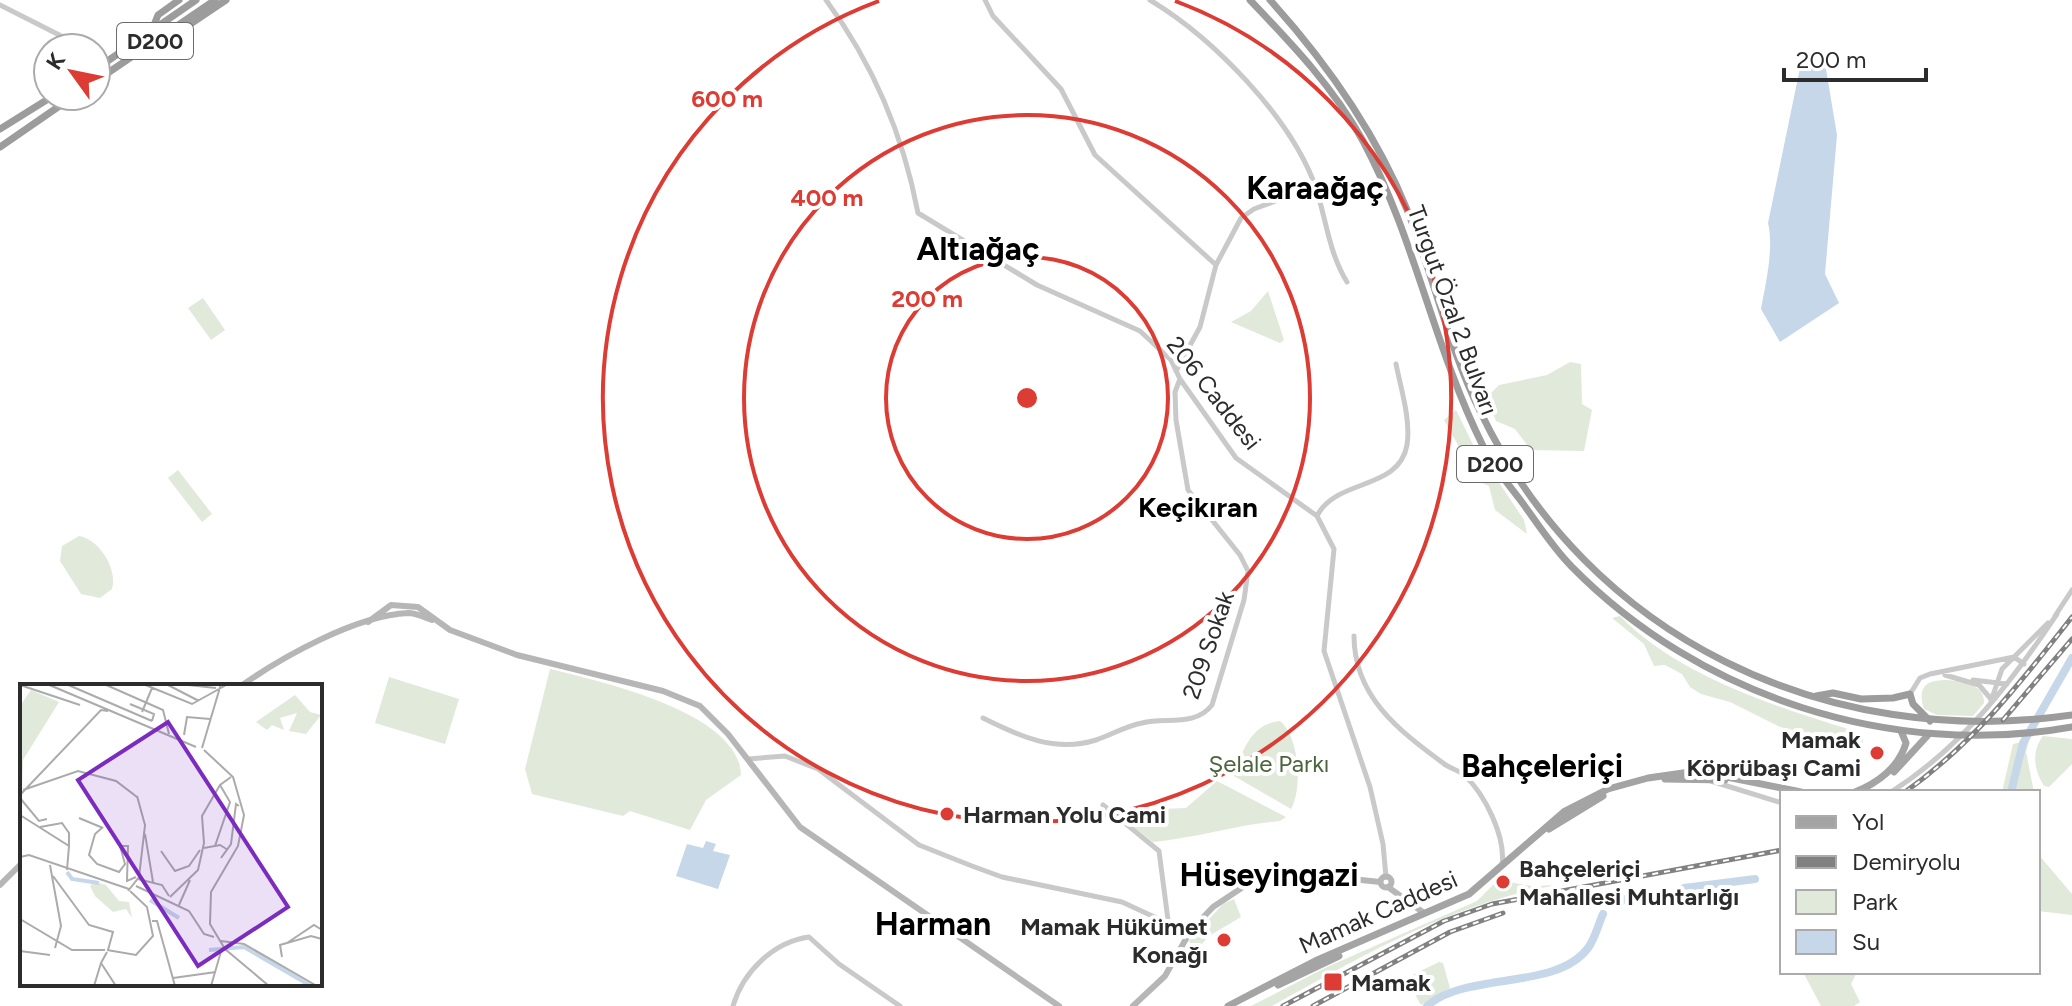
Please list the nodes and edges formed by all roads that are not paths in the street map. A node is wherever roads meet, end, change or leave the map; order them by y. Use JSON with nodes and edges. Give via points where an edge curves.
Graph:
{"nodes":[{"id":1,"x":179,"y":0,"type":"edge"},
{"id":2,"x":196,"y":0,"type":"edge"},
{"id":3,"x":215,"y":0,"type":"edge"},
{"id":4,"x":226,"y":0,"type":"edge"},
{"id":5,"x":826,"y":0,"type":"edge"},
{"id":6,"x":985,"y":0,"type":"edge"},
{"id":7,"x":1150,"y":0,"type":"edge"},
{"id":8,"x":1250,"y":0,"type":"edge"},
{"id":9,"x":1270,"y":0,"type":"edge"},
{"id":10,"x":0,"y":5,"type":"edge"},
{"id":11,"x":152,"y":31,"type":"junction"},
{"id":12,"x":53,"y":32,"type":"edge"},
{"id":13,"x":158,"y":39,"type":"junction"},
{"id":14,"x":112,"y":60,"type":"edge"},
{"id":15,"x":112,"y":70,"type":"edge"},
{"id":16,"x":32,"y":109,"type":"edge"},
{"id":17,"x":51,"y":112,"type":"edge"},
{"id":18,"x":0,"y":129,"type":"edge"},
{"id":19,"x":0,"y":147,"type":"edge"},
{"id":20,"x":1315,"y":186,"type":"junction"},
{"id":21,"x":1216,"y":265,"type":"junction"},
{"id":22,"x":1347,"y":282,"type":"dead end"},
{"id":23,"x":1396,"y":364,"type":"dead end"},
{"id":24,"x":1176,"y":371,"type":"junction"},
{"id":25,"x":1180,"y":379,"type":"junction"},
{"id":26,"x":1317,"y":516,"type":"junction"},
{"id":27,"x":2072,"y":590,"type":"edge"},
{"id":28,"x":2057,"y":614,"type":"junction"},
{"id":29,"x":1354,"y":636,"type":"dead end"},
{"id":30,"x":2014,"y":657,"type":"junction"},
{"id":31,"x":2024,"y":664,"type":"junction"},
{"id":32,"x":1940,"y":674,"type":"junction"},
{"id":33,"x":1961,"y":677,"type":"junction"},
{"id":34,"x":2009,"y":683,"type":"junction"},
{"id":35,"x":244,"y":684,"type":"edge"},
{"id":36,"x":1994,"y":685,"type":"junction"},
{"id":37,"x":1910,"y":694,"type":"junction"},
{"id":38,"x":1806,"y":697,"type":"junction"},
{"id":39,"x":1990,"y":704,"type":"junction"},
{"id":40,"x":2072,"y":715,"type":"edge"},
{"id":41,"x":983,"y":718,"type":"dead end"},
{"id":42,"x":1930,"y":721,"type":"junction"},
{"id":43,"x":2072,"y":727,"type":"edge"},
{"id":44,"x":2058,"y":729,"type":"junction"},
{"id":45,"x":1901,"y":731,"type":"junction"},
{"id":46,"x":2072,"y":733,"type":"edge"},
{"id":47,"x":1929,"y":734,"type":"junction"},
{"id":48,"x":747,"y":759,"type":"junction"},
{"id":49,"x":1693,"y":774,"type":"junction"},
{"id":50,"x":1704,"y":775,"type":"junction"},
{"id":51,"x":1790,"y":790,"type":"edge"},
{"id":52,"x":1859,"y":790,"type":"edge"},
{"id":53,"x":1869,"y":790,"type":"edge"},
{"id":54,"x":1894,"y":790,"type":"edge"},
{"id":55,"x":1780,"y":792,"type":"edge"},
{"id":56,"x":1780,"y":802,"type":"edge"},
{"id":57,"x":1103,"y":805,"type":"dead end"},
{"id":58,"x":20,"y":865,"type":"edge"},
{"id":59,"x":1502,"y":866,"type":"junction"},
{"id":60,"x":1383,"y":879,"type":"junction"},
{"id":61,"x":0,"y":885,"type":"edge"},
{"id":62,"x":1424,"y":913,"type":"junction"},
{"id":63,"x":1168,"y":921,"type":"junction"},
{"id":64,"x":1189,"y":933,"type":"junction"},
{"id":65,"x":733,"y":1006,"type":"edge"},
{"id":66,"x":900,"y":1006,"type":"edge"},
{"id":67,"x":1059,"y":1006,"type":"edge"},
{"id":68,"x":1133,"y":1006,"type":"edge"},
{"id":69,"x":1228,"y":1006,"type":"edge"},
{"id":70,"x":1237,"y":1006,"type":"edge"}],
"edges":[{"from":1,"to":11,"type":"highway","via":[[158,15]]},
{"from":2,"to":11,"type":"highway"},
{"from":3,"to":13,"type":"highway","number":"D200"},
{"from":4,"to":13,"type":"highway","via":[[171,37]]},
{"from":5,"to":24,"type":"street","name":"206 Caddesi","via":[[873,72],[909,167],[918,213],[1037,285],[1140,331]]},
{"from":6,"to":21,"type":"street","via":[[993,16],[1061,89],[1095,155]]},
{"from":7,"to":20,"type":"street","via":[[1177,17],[1252,89],[1282,125]]},
{"from":8,"to":45,"type":"highway","name":"Turgut Özal 2 Bulvarı","number":"D200","via":[[1330,88],[1363,141],[1407,240],[1447,361],[1484,449],[1572,567],[1633,621],[1734,682],[1799,707]]},
{"from":9,"to":38,"type":"highway","name":"Turgut Özal 2 Bulvarı","number":"D200","via":[[1335,80],[1377,147],[1407,211],[1471,393],[1537,505],[1597,572],[1670,631],[1734,668]]},
{"from":10,"to":12,"type":"street"},
{"from":11,"to":14,"type":"highway"},
{"from":13,"to":15,"type":"highway","number":"D200"},
{"from":16,"to":18,"type":"highway"},
{"from":17,"to":19,"type":"highway"},
{"from":20,"to":21,"type":"street","via":[[1241,218]]},
{"from":20,"to":22,"type":"street"},
{"from":21,"to":24,"type":"street","via":[[1200,327]]},
{"from":23,"to":26,"type":"street","via":[[1407,437],[1403,457],[1382,477],[1337,494]]},
{"from":24,"to":25,"type":"street","name":"206 Caddesi"},
{"from":25,"to":26,"type":"street","name":"206 Caddesi","via":[[1236,458]]},
{"from":25,"to":41,"type":"street","name":"209 Sokak","via":[[1176,420],[1188,490],[1248,571],[1212,705],[1202,716],[1144,722],[1091,742],[1058,744],[1021,738]]},
{"from":26,"to":60,"type":"street","name":"206 Caddesi","via":[[1334,549],[1324,651],[1370,787],[1383,844]]},
{"from":27,"to":28,"type":"street"},
{"from":28,"to":30,"type":"street"},
{"from":28,"to":31,"type":"street"},
{"from":29,"to":59,"type":"street","via":[[1364,688],[1409,738],[1468,780],[1494,825]]},
{"from":30,"to":31,"type":"street"},
{"from":30,"to":32,"type":"street"},
{"from":30,"to":36,"type":"street"},
{"from":31,"to":34,"type":"street"},
{"from":32,"to":33,"type":"street"},
{"from":32,"to":37,"type":"street","via":[[1920,678]]},
{"from":33,"to":36,"type":"street"},
{"from":33,"to":39,"type":"street","via":[[1987,692]]},
{"from":34,"to":36,"type":"street"},
{"from":34,"to":39,"type":"street"},
{"from":35,"to":48,"type":"main road","via":[[272,665],[368,622],[406,613],[517,655],[663,691],[700,706]]},
{"from":36,"to":39,"type":"street"},
{"from":37,"to":38,"type":"highway"},
{"from":37,"to":42,"type":"highway"},
{"from":38,"to":42,"type":"highway","name":"Turgut Özal 2 Bulvarı","number":"D200"},
{"from":39,"to":54,"type":"street","via":[[1944,754]]},
{"from":40,"to":42,"type":"highway","number":"D200","via":[[1991,723]]},
{"from":43,"to":44,"type":"highway","number":"D200"},
{"from":44,"to":46,"type":"street"},
{"from":44,"to":47,"type":"highway","name":"Turgut Özal 2 Bulvarı","number":"D200"},
{"from":45,"to":47,"type":"highway","name":"Turgut Özal 2 Bulvarı","number":"D200"},
{"from":45,"to":52,"type":"main road","via":[[1906,743],[1896,764]]},
{"from":47,"to":53,"type":"main road","via":[[1893,773]]},
{"from":48,"to":63,"type":"street","via":[[785,756],[818,769],[919,845],[972,866],[1122,902]]},
{"from":48,"to":67,"type":"main road","via":[[800,827]]},
{"from":49,"to":50,"type":"main road","name":"Mamak Caddesi"},
{"from":49,"to":59,"type":"main road","name":"Mamak Caddesi","via":[[1624,784],[1577,803]]},
{"from":49,"to":70,"type":"main road","name":"Mamak Caddesi","via":[[1597,798],[1546,832],[1472,897]]},
{"from":50,"to":51,"type":"main road","name":"Mamak Caddesi"},
{"from":50,"to":55,"type":"main road","name":"Mamak Caddesi"},
{"from":50,"to":56,"type":"street"},
{"from":57,"to":63,"type":"street","via":[[1159,851]]},
{"from":58,"to":61,"type":"main road"},
{"from":59,"to":62,"type":"main road","name":"Mamak Caddesi","via":[[1469,894]]},
{"from":60,"to":62,"type":"main road"},
{"from":60,"to":64,"type":"main road","via":[[1258,877],[1213,907]]},
{"from":62,"to":69,"type":"main road","name":"Mamak Caddesi"},
{"from":63,"to":64,"type":"street"},
{"from":64,"to":68,"type":"main road","via":[[1165,976]]},
{"from":65,"to":66,"type":"street","via":[[756,965],[809,937]]}]}
